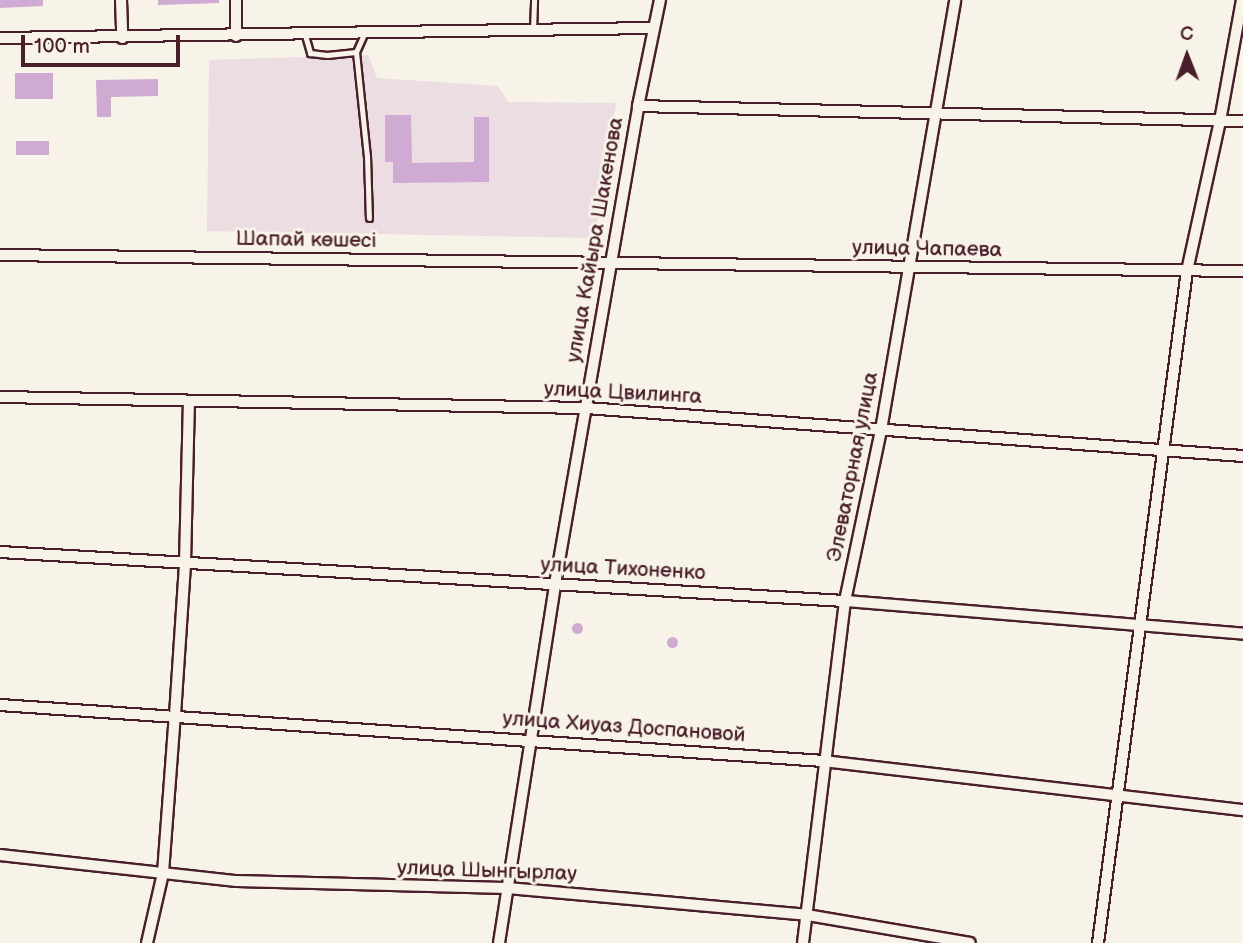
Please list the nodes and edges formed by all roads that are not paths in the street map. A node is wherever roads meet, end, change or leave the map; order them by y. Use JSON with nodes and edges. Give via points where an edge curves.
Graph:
{"nodes":[{"id":1,"x":121,"y":0,"type":"edge"},
{"id":2,"x":236,"y":0,"type":"edge"},
{"id":3,"x":534,"y":0,"type":"edge"},
{"id":4,"x":660,"y":0,"type":"edge"},
{"id":5,"x":955,"y":0,"type":"edge"},
{"id":6,"x":1242,"y":0,"type":"edge"},
{"id":7,"x":652,"y":28,"type":"junction"},
{"id":8,"x":533,"y":30,"type":"junction"},
{"id":9,"x":364,"y":34,"type":"junction"},
{"id":10,"x":305,"y":35,"type":"junction"},
{"id":11,"x":236,"y":36,"type":"junction"},
{"id":12,"x":0,"y":38,"type":"edge"},
{"id":13,"x":122,"y":38,"type":"junction"},
{"id":14,"x":356,"y":52,"type":"junction"},
{"id":15,"x":638,"y":106,"type":"junction"},
{"id":16,"x":935,"y":113,"type":"junction"},
{"id":17,"x":1220,"y":121,"type":"junction"},
{"id":18,"x":1243,"y":121,"type":"edge"},
{"id":19,"x":369,"y":218,"type":"dead end"},
{"id":20,"x":0,"y":255,"type":"edge"},
{"id":21,"x":611,"y":265,"type":"junction"},
{"id":22,"x":910,"y":268,"type":"junction"},
{"id":23,"x":1187,"y":271,"type":"junction"},
{"id":24,"x":1243,"y":271,"type":"edge"},
{"id":25,"x":0,"y":397,"type":"edge"},
{"id":26,"x":189,"y":401,"type":"junction"},
{"id":27,"x":586,"y":408,"type":"junction"},
{"id":28,"x":881,"y":430,"type":"junction"},
{"id":29,"x":1163,"y":450,"type":"junction"},
{"id":30,"x":1243,"y":456,"type":"edge"},
{"id":31,"x":0,"y":552,"type":"edge"},
{"id":32,"x":185,"y":563,"type":"junction"},
{"id":33,"x":555,"y":584,"type":"junction"},
{"id":34,"x":845,"y":601,"type":"junction"},
{"id":35,"x":1141,"y":625,"type":"junction"},
{"id":36,"x":1243,"y":634,"type":"edge"},
{"id":37,"x":0,"y":705,"type":"edge"},
{"id":38,"x":175,"y":715,"type":"junction"},
{"id":39,"x":531,"y":739,"type":"junction"},
{"id":40,"x":824,"y":761,"type":"junction"},
{"id":41,"x":1119,"y":797,"type":"junction"},
{"id":42,"x":1243,"y":810,"type":"edge"},
{"id":43,"x":0,"y":855,"type":"edge"},
{"id":44,"x":163,"y":873,"type":"junction"},
{"id":45,"x":507,"y":888,"type":"junction"},
{"id":46,"x":807,"y":915,"type":"junction"},
{"id":47,"x":147,"y":943,"type":"edge"},
{"id":48,"x":499,"y":943,"type":"edge"},
{"id":49,"x":803,"y":943,"type":"edge"},
{"id":50,"x":970,"y":943,"type":"edge"},
{"id":51,"x":1098,"y":943,"type":"edge"}],
"edges":[{"from":1,"to":13,"type":"street"},
{"from":2,"to":11,"type":"street"},
{"from":3,"to":8,"type":"lane"},
{"from":4,"to":7,"type":"street","name":"улица Кайыра Шакенова"},
{"from":5,"to":16,"type":"street","name":"Элеваторная улица"},
{"from":6,"to":17,"type":"street"},
{"from":7,"to":8,"type":"street"},
{"from":7,"to":15,"type":"street","name":"улица Кайыра Шакенова"},
{"from":8,"to":9,"type":"street"},
{"from":9,"to":10,"type":"street"},
{"from":9,"to":14,"type":"lane"},
{"from":10,"to":11,"type":"street"},
{"from":10,"to":14,"type":"lane","via":[[307,48],[315,55]]},
{"from":11,"to":13,"type":"street"},
{"from":12,"to":13,"type":"street"},
{"from":14,"to":19,"type":"lane"},
{"from":15,"to":16,"type":"street"},
{"from":15,"to":21,"type":"street","name":"улица Кайыра Шакенова"},
{"from":16,"to":17,"type":"street"},
{"from":16,"to":22,"type":"street","name":"Элеваторная улица"},
{"from":17,"to":18,"type":"street"},
{"from":17,"to":23,"type":"street"},
{"from":20,"to":21,"type":"street","name":"Шапай көшесі"},
{"from":21,"to":22,"type":"street","name":"улица Чапаева"},
{"from":21,"to":27,"type":"street","name":"улица Кайыра Шакенова"},
{"from":22,"to":23,"type":"street","name":"улица Чапаева"},
{"from":22,"to":28,"type":"street","name":"Элеваторная улица"},
{"from":23,"to":24,"type":"street","name":"улица Чапаева"},
{"from":23,"to":29,"type":"street"},
{"from":25,"to":26,"type":"street","name":"улица Цвилинга"},
{"from":26,"to":27,"type":"street","name":"улица Цвилинга"},
{"from":26,"to":32,"type":"street"},
{"from":27,"to":28,"type":"street","name":"улица Цвилинга"},
{"from":27,"to":33,"type":"street","name":"улица Кайыра Шакенова"},
{"from":28,"to":29,"type":"street","name":"улица Цвилинга"},
{"from":28,"to":34,"type":"street","name":"Элеваторная улица"},
{"from":29,"to":30,"type":"street","name":"улица Цвилинга"},
{"from":29,"to":35,"type":"street"},
{"from":31,"to":32,"type":"street","name":"улица Тихоненко"},
{"from":32,"to":33,"type":"street","name":"улица Тихоненко"},
{"from":32,"to":38,"type":"street"},
{"from":33,"to":34,"type":"street","name":"улица Тихоненко"},
{"from":33,"to":39,"type":"street","name":"улица Кайыра Шакенова"},
{"from":34,"to":35,"type":"street","name":"улица Тихоненко"},
{"from":34,"to":40,"type":"street","name":"Элеваторная улица"},
{"from":35,"to":36,"type":"street","name":"улица Тихоненко"},
{"from":35,"to":41,"type":"street"},
{"from":37,"to":38,"type":"street","name":"улица Хиуаз Доспановой"},
{"from":38,"to":39,"type":"street","name":"улица Хиуаз Доспановой"},
{"from":38,"to":44,"type":"street"},
{"from":39,"to":40,"type":"street","name":"улица Хиуаз Доспановой"},
{"from":39,"to":45,"type":"street","name":"улица Кайыра Шакенова"},
{"from":40,"to":41,"type":"street","name":"улица Хиуаз Доспановой"},
{"from":40,"to":46,"type":"street","name":"Элеваторная улица"},
{"from":41,"to":42,"type":"street","name":"улица Хиуаз Доспановой"},
{"from":41,"to":51,"type":"street"},
{"from":43,"to":44,"type":"street","name":"улица Шынгырлау"},
{"from":44,"to":45,"type":"street","name":"улица Шынгырлау","via":[[321,886]]},
{"from":44,"to":47,"type":"street"},
{"from":45,"to":46,"type":"street","name":"улица Шынгырлау"},
{"from":45,"to":48,"type":"street","name":"улица Кайыра Шакенова"},
{"from":46,"to":49,"type":"street","name":"Элеваторная улица"},
{"from":46,"to":50,"type":"street","name":"улица Шынгырлау"}]}
